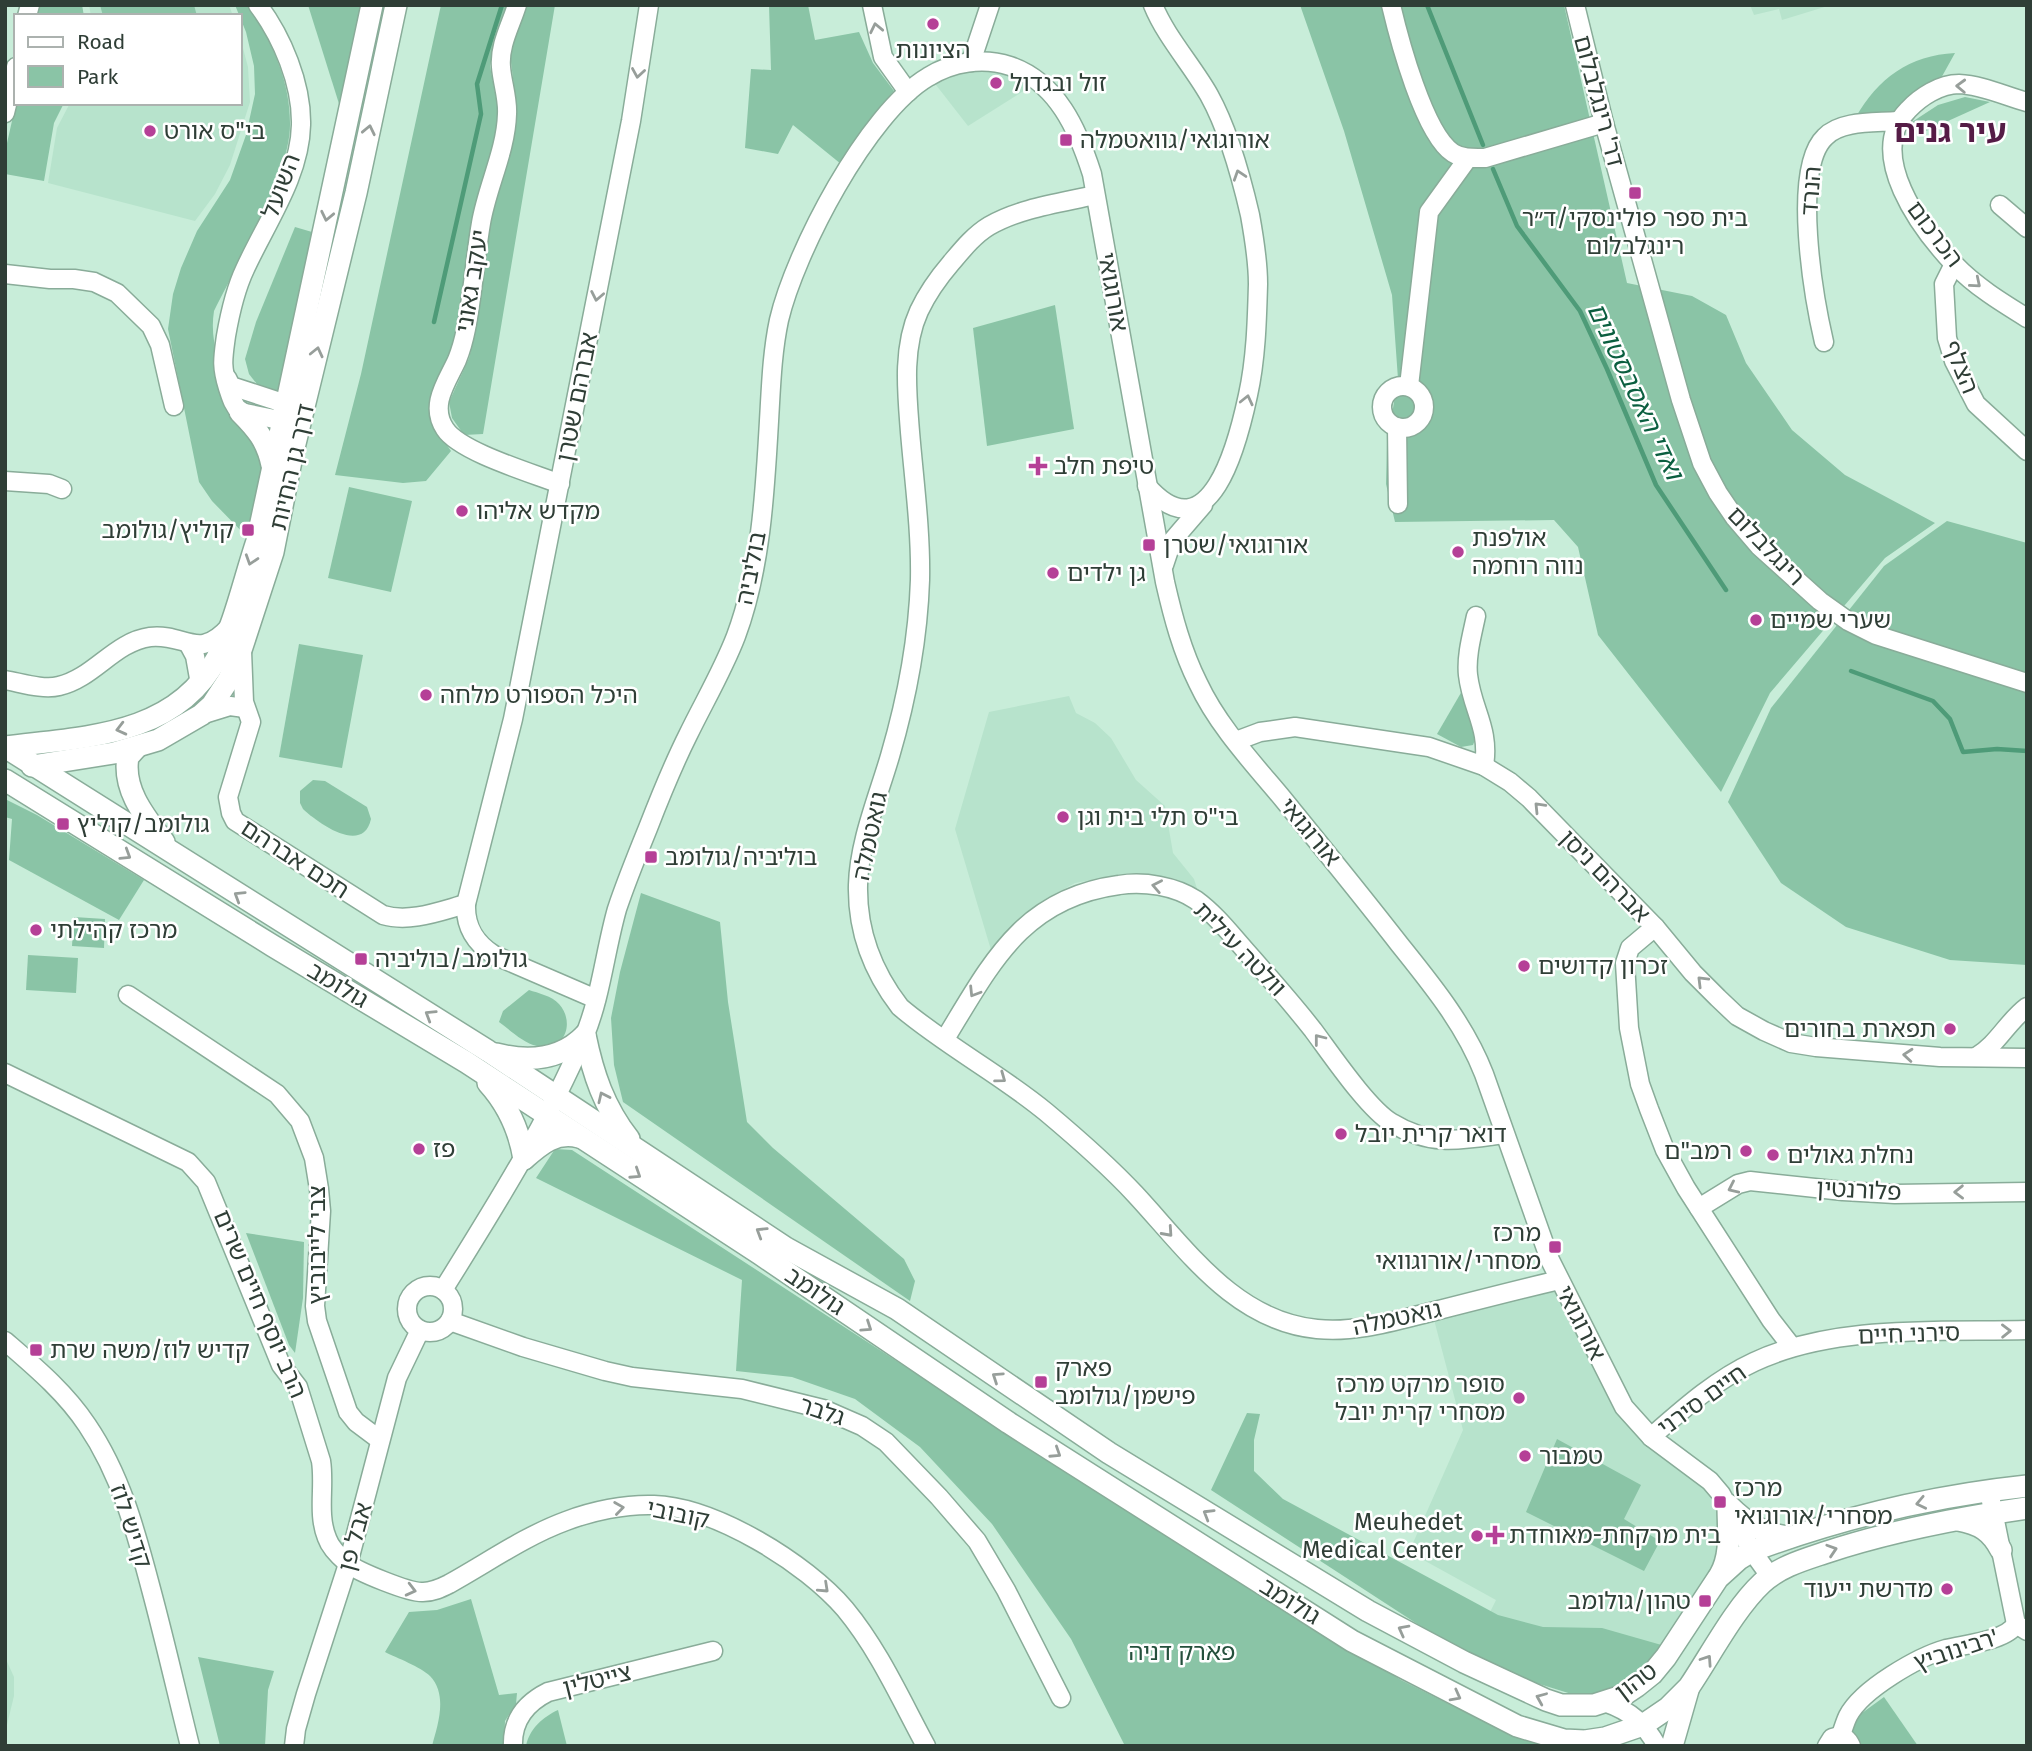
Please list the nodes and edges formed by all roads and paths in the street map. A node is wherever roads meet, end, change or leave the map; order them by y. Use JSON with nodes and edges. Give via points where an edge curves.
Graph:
{"nodes":[{"id":1,"x":258,"y":5,"type":"edge"},
{"id":2,"x":372,"y":5,"type":"edge"},
{"id":3,"x":396,"y":5,"type":"edge"},
{"id":4,"x":517,"y":5,"type":"edge"},
{"id":5,"x":649,"y":5,"type":"edge"},
{"id":6,"x":872,"y":5,"type":"edge"},
{"id":7,"x":990,"y":5,"type":"edge"},
{"id":8,"x":1153,"y":5,"type":"edge"},
{"id":9,"x":1391,"y":5,"type":"edge"},
{"id":10,"x":1575,"y":5,"type":"edge"},
{"id":11,"x":971,"y":62,"type":"junction"},
{"id":12,"x":14,"y":75,"type":"edge"},
{"id":13,"x":908,"y":92,"type":"junction"},
{"id":14,"x":2027,"y":102,"type":"edge"},
{"id":15,"x":5,"y":113,"type":"edge"},
{"id":16,"x":1897,"y":121,"type":"junction"},
{"id":17,"x":1604,"y":123,"type":"junction"},
{"id":18,"x":1468,"y":158,"type":"junction"},
{"id":19,"x":1095,"y":195,"type":"junction"},
{"id":20,"x":1624,"y":196,"type":"joint"},
{"id":21,"x":2000,"y":205,"type":"dead end"},
{"id":22,"x":2027,"y":228,"type":"edge"},
{"id":23,"x":1954,"y":264,"type":"junction"},
{"id":24,"x":5,"y":274,"type":"edge"},
{"id":25,"x":2027,"y":318,"type":"edge"},
{"id":26,"x":1824,"y":342,"type":"dead end"},
{"id":27,"x":222,"y":368,"type":"junction"},
{"id":28,"x":1409,"y":386,"type":"junction"},
{"id":29,"x":174,"y":406,"type":"dead end"},
{"id":30,"x":240,"y":412,"type":"junction"},
{"id":31,"x":291,"y":416,"type":"junction"},
{"id":32,"x":1397,"y":427,"type":"junction"},
{"id":33,"x":2027,"y":451,"type":"edge"},
{"id":34,"x":272,"y":470,"type":"junction"},
{"id":35,"x":5,"y":481,"type":"edge"},
{"id":36,"x":560,"y":484,"type":"junction"},
{"id":37,"x":1147,"y":486,"type":"junction"},
{"id":38,"x":62,"y":489,"type":"dead end"},
{"id":39,"x":1210,"y":498,"type":"junction"},
{"id":40,"x":1398,"y":504,"type":"dead end"},
{"id":41,"x":1163,"y":572,"type":"junction"},
{"id":42,"x":1476,"y":616,"type":"dead end"},
{"id":43,"x":230,"y":626,"type":"junction"},
{"id":44,"x":188,"y":643,"type":"junction"},
{"id":45,"x":242,"y":647,"type":"junction"},
{"id":46,"x":5,"y":681,"type":"edge"},
{"id":47,"x":2027,"y":683,"type":"edge"},
{"id":48,"x":200,"y":684,"type":"junction"},
{"id":49,"x":245,"y":708,"type":"junction"},
{"id":50,"x":201,"y":715,"type":"junction"},
{"id":51,"x":1236,"y":741,"type":"junction"},
{"id":52,"x":5,"y":747,"type":"edge"},
{"id":53,"x":137,"y":747,"type":"junction"},
{"id":54,"x":35,"y":765,"type":"junction"},
{"id":55,"x":1484,"y":766,"type":"junction"},
{"id":56,"x":5,"y":769,"type":"edge"},
{"id":57,"x":5,"y":780,"type":"edge"},
{"id":58,"x":174,"y":855,"type":"junction"},
{"id":59,"x":466,"y":904,"type":"junction"},
{"id":60,"x":1655,"y":927,"type":"junction"},
{"id":61,"x":128,"y":995,"type":"dead end"},
{"id":62,"x":596,"y":999,"type":"junction"},
{"id":63,"x":2027,"y":1007,"type":"edge"},
{"id":64,"x":2006,"y":1030,"type":"junction"},
{"id":65,"x":584,"y":1035,"type":"junction"},
{"id":66,"x":945,"y":1040,"type":"junction"},
{"id":67,"x":488,"y":1051,"type":"junction"},
{"id":68,"x":1976,"y":1057,"type":"junction"},
{"id":69,"x":2021,"y":1058,"type":"edge"},
{"id":70,"x":466,"y":1062,"type":"junction"},
{"id":71,"x":5,"y":1073,"type":"edge"},
{"id":72,"x":550,"y":1105,"type":"junction"},
{"id":73,"x":1504,"y":1134,"type":"junction"},
{"id":74,"x":579,"y":1137,"type":"junction"},
{"id":75,"x":639,"y":1152,"type":"junction"},
{"id":76,"x":524,"y":1159,"type":"junction"},
{"id":77,"x":2027,"y":1192,"type":"edge"},
{"id":78,"x":1699,"y":1208,"type":"junction"},
{"id":79,"x":1559,"y":1280,"type":"junction"},
{"id":80,"x":443,"y":1290,"type":"junction"},
{"id":81,"x":450,"y":1321,"type":"junction"},
{"id":82,"x":420,"y":1330,"type":"junction"},
{"id":83,"x":2027,"y":1330,"type":"edge"},
{"id":84,"x":5,"y":1341,"type":"edge"},
{"id":85,"x":1792,"y":1348,"type":"junction"},
{"id":86,"x":1651,"y":1437,"type":"junction"},
{"id":87,"x":380,"y":1440,"type":"junction"},
{"id":88,"x":2027,"y":1486,"type":"edge"},
{"id":89,"x":1989,"y":1490,"type":"junction"},
{"id":90,"x":1728,"y":1506,"type":"junction"},
{"id":91,"x":2027,"y":1508,"type":"edge"},
{"id":92,"x":1993,"y":1513,"type":"junction"},
{"id":93,"x":1956,"y":1519,"type":"junction"},
{"id":94,"x":1793,"y":1537,"type":"junction"},
{"id":95,"x":2001,"y":1550,"type":"junction"},
{"id":96,"x":1752,"y":1551,"type":"junction"},
{"id":97,"x":348,"y":1564,"type":"junction"},
{"id":98,"x":1770,"y":1576,"type":"junction"},
{"id":99,"x":1718,"y":1578,"type":"junction"},
{"id":100,"x":2022,"y":1627,"type":"edge"},
{"id":101,"x":713,"y":1651,"type":"dead end"},
{"id":102,"x":1689,"y":1687,"type":"junction"},
{"id":103,"x":1061,"y":1698,"type":"dead end"},
{"id":104,"x":1607,"y":1703,"type":"junction"},
{"id":105,"x":1643,"y":1725,"type":"junction"},
{"id":106,"x":1595,"y":1743,"type":"edge"},
{"id":107,"x":1839,"y":1743,"type":"edge"},
{"id":108,"x":190,"y":1746,"type":"edge"},
{"id":109,"x":294,"y":1746,"type":"edge"},
{"id":110,"x":513,"y":1746,"type":"edge"},
{"id":111,"x":926,"y":1746,"type":"edge"},
{"id":112,"x":1657,"y":1746,"type":"edge"},
{"id":113,"x":1672,"y":1746,"type":"edge"}],
"edges":[{"from":1,"to":27,"type":"street","name":"השועל","via":[[290,67],[301,126],[293,168],[243,271],[230,312]]},
{"from":2,"to":31,"type":"main road","name":"דרך גן החיות","one_way":true},
{"from":31,"to":3,"type":"main road","name":"דרך גן החיות","one_way":true,"via":[[356,192]]},
{"from":4,"to":36,"type":"street","name":"יעקב גאוני","via":[[501,50],[507,114],[504,135],[481,222],[466,331],[442,388],[439,415],[456,441]]},
{"from":5,"to":36,"type":"street","name":"אברהם שטרן","one_way":true},
{"from":13,"to":6,"type":"street","one_way":true,"via":[[883,57]]},
{"from":7,"to":11,"type":"street"},
{"from":39,"to":8,"type":"street","one_way":true,"via":[[1231,454],[1248,394],[1258,282],[1244,191],[1215,108]]},
{"from":9,"to":18,"type":"street","via":[[1425,110],[1447,148]]},
{"from":10,"to":17,"type":"street","name":"דר' רינגלבלום"},
{"from":11,"to":13,"type":"street","name":"בוליביה","via":[[949,66]]},
{"from":11,"to":19,"type":"street","name":"אורוגואי","via":[[1004,64],[1043,85],[1076,131]]},
{"from":12,"to":15,"type":"street"},
{"from":13,"to":62,"type":"street","name":"בוליביה","via":[[865,144],[794,271],[775,344],[760,531],[743,616],[638,853],[618,908]]},
{"from":14,"to":16,"type":"street","one_way":true,"via":[[1958,84],[1918,100]]},
{"from":16,"to":23,"type":"street","name":"הכרכום","via":[[1891,139],[1896,177]]},
{"from":16,"to":26,"type":"street","name":"הנרד","via":[[1837,130],[1825,136],[1815,150],[1809,171],[1808,221],[1811,277]]},
{"from":17,"to":18,"type":"street","via":[[1500,154]]},
{"from":17,"to":20,"type":"street","name":"דר' רינגלבלום"},
{"from":18,"to":28,"type":"street","via":[[1429,212]]},
{"from":19,"to":37,"type":"street","name":"אורוגואי"},
{"from":19,"to":66,"type":"street","name":"גואטמלה","via":[[1023,212],[988,227],[969,242],[927,295],[911,333],[907,374],[920,558],[917,622],[909,682],[865,843],[858,886],[862,929],[877,972],[900,1007]]},
{"from":20,"to":47,"type":"street","name":"רינגלבלום","via":[[1690,430],[1702,463],[1735,518],[1759,546],[1848,621],[1876,635]]},
{"from":21,"to":22,"type":"street"},
{"from":23,"to":25,"type":"street","name":"הכרכום","one_way":true},
{"from":23,"to":33,"type":"street","name":"הצלף","via":[[1944,284],[1945,327],[1954,361],[1976,404]]},
{"from":24,"to":29,"type":"street","via":[[94,282],[117,293],[151,326]]},
{"from":27,"to":30,"type":"street","name":"השועל"},
{"from":27,"to":31,"type":"street","via":[[231,386],[264,396]]},
{"from":28,"to":32,"type":"street","via":[[1388,392],[1382,405],[1385,418]]},
{"from":28,"to":32,"type":"street","via":[[1420,394],[1423,413],[1410,427]]},
{"from":30,"to":31,"type":"street"},
{"from":30,"to":34,"type":"main road","via":[[262,435]]},
{"from":31,"to":34,"type":"main road","name":"דרך גן החיות"},
{"from":31,"to":45,"type":"main road","name":"דרך גן החיות","via":[[292,456],[273,552]]},
{"from":32,"to":40,"type":"street"},
{"from":34,"to":43,"type":"main road","name":"דרך גן החיות","one_way":true,"via":[[257,541]]},
{"from":35,"to":38,"type":"street"},
{"from":36,"to":59,"type":"street","name":"אברהם שטרן","via":[[513,719]]},
{"from":37,"to":39,"type":"street","via":[[1175,509],[1194,509]]},
{"from":37,"to":41,"type":"street","name":"אורוגואי"},
{"from":39,"to":41,"type":"street","via":[[1172,541]]},
{"from":41,"to":51,"type":"street","name":"אורוגואי","via":[[1189,663],[1206,698]]},
{"from":42,"to":55,"type":"street","via":[[1468,675],[1485,733]]},
{"from":43,"to":44,"type":"street","via":[[204,645]]},
{"from":43,"to":48,"type":"main road","name":"דרך גן החיות"},
{"from":44,"to":46,"type":"street","via":[[163,636],[132,641],[86,674],[58,686]]},
{"from":44,"to":48,"type":"street"},
{"from":45,"to":49,"type":"street","name":"חכם אברהם"},
{"from":45,"to":50,"type":"main road","name":"דרך גן החיות","via":[[221,694]]},
{"from":48,"to":52,"type":"main road","name":"דרך גן החיות","one_way":true,"via":[[173,708],[143,724]]},
{"from":49,"to":50,"type":"street","via":[[230,706]]},
{"from":49,"to":59,"type":"street","name":"חכם אברהם","via":[[250,728],[228,797],[231,813],[242,827],[383,915],[409,918]]},
{"from":50,"to":53,"type":"main road","name":"דרך גן החיות"},
{"from":51,"to":55,"type":"street","name":"אברהם ניסן","via":[[1295,727],[1429,747]]},
{"from":51,"to":73,"type":"street","name":"אורוגואי","via":[[1439,994],[1476,1054]]},
{"from":52,"to":54,"type":"main road","name":"גולומב"},
{"from":53,"to":54,"type":"main road","name":"דרך גן החיות"},
{"from":53,"to":58,"type":"main road","via":[[128,757],[130,786]]},
{"from":54,"to":56,"type":"main road","name":"דרך גן החיות"},
{"from":54,"to":58,"type":"main road","name":"גולומב"},
{"from":60,"to":55,"type":"street","name":"אברהם ניסן","one_way":true,"via":[[1529,798]]},
{"from":57,"to":70,"type":"main road","name":"גולומב","one_way":true},
{"from":67,"to":58,"type":"main road","name":"גולומב","one_way":true},
{"from":59,"to":62,"type":"street","name":"אברהם שטרן","via":[[470,930],[480,946]]},
{"from":68,"to":60,"type":"street","one_way":true,"via":[[1791,1043],[1737,1016]]},
{"from":60,"to":78,"type":"street","name":"אברהם ניסן","via":[[1630,948],[1625,963],[1629,1028],[1649,1109],[1665,1150]]},
{"from":61,"to":87,"type":"street","name":"צבי לייבוביץ","via":[[277,1094],[300,1121],[314,1158],[321,1211],[317,1321],[348,1412]]},
{"from":62,"to":65,"type":"street","name":"בוליביה"},
{"from":63,"to":64,"type":"street","via":[[2013,1017]]},
{"from":64,"to":68,"type":"street"},
{"from":64,"to":69,"type":"street","via":[[2006,1040]]},
{"from":65,"to":67,"type":"main road","via":[[571,1048],[541,1057],[514,1058]]},
{"from":65,"to":72,"type":"street","name":"בוליביה"},
{"from":75,"to":65,"type":"main road","one_way":true,"via":[[604,1101]]},
{"from":73,"to":66,"type":"street","name":"וולטה עילית","one_way":true,"via":[[1447,1141],[1426,1138],[1389,1121],[1216,918],[1194,899],[1153,884],[1127,883],[1082,892],[1044,911],[1009,942],[989,968]]},
{"from":66,"to":79,"type":"street","name":"גואטמלה","one_way":true,"via":[[1046,1112],[1101,1160],[1194,1260],[1240,1301],[1269,1317],[1317,1329],[1369,1327]]},
{"from":67,"to":72,"type":"main road","name":"גולומב"},
{"from":68,"to":69,"type":"street"},
{"from":70,"to":72,"type":"main road","name":"גולומב"},
{"from":70,"to":76,"type":"main road","via":[[509,1111]]},
{"from":71,"to":97,"type":"street","name":"הרב יוסף חיים שרים","via":[[188,1161],[206,1182],[281,1365],[298,1387],[321,1461],[327,1541]]},
{"from":72,"to":74,"type":"main road","name":"גולומב"},
{"from":72,"to":75,"type":"main road","name":"גולומב"},
{"from":72,"to":76,"type":"street"},
{"from":73,"to":79,"type":"street","name":"אורוגואי"},
{"from":74,"to":76,"type":"main road","via":[[563,1134]]},
{"from":74,"to":106,"type":"main road","name":"גולומב","one_way":true,"via":[[1009,1423],[1353,1641],[1517,1726],[1553,1738]]},
{"from":104,"to":75,"type":"main road","name":"גולומב","one_way":true,"via":[[1561,1705],[1546,1700],[1367,1611],[1109,1453],[897,1309],[786,1248]]},
{"from":76,"to":80,"type":"street"},
{"from":77,"to":78,"type":"street","name":"פלורנטין","one_way":true,"via":[[1895,1194],[1750,1181]]},
{"from":78,"to":85,"type":"street","name":"אברהם ניסן"},
{"from":79,"to":86,"type":"street","name":"אורוגואי","via":[[1624,1407]]},
{"from":80,"to":81,"type":"street","via":[[453,1306]]},
{"from":80,"to":82,"type":"street","via":[[425,1286],[411,1295],[408,1318]]},
{"from":81,"to":82,"type":"street","via":[[439,1330]]},
{"from":81,"to":103,"type":"street","name":"גלבר","via":[[605,1371],[743,1389],[823,1409],[862,1426],[886,1442],[977,1541]]},
{"from":82,"to":87,"type":"street","name":"אבל פן","via":[[397,1378]]},
{"from":85,"to":83,"type":"street","name":"סירני חיים","one_way":true,"via":[[1876,1334]]},
{"from":84,"to":108,"type":"street","name":"קדיש לוז","via":[[66,1398],[110,1464],[132,1518]]},
{"from":85,"to":86,"type":"street","name":"חיים סירני","via":[[1727,1377]]},
{"from":86,"to":90,"type":"street","name":"אורוגואי","via":[[1710,1481]]},
{"from":87,"to":97,"type":"street","name":"אבל פן"},
{"from":88,"to":89,"type":"main road","name":"טהון"},
{"from":89,"to":92,"type":"street"},
{"from":89,"to":94,"type":"main road","name":"טהון","one_way":true,"via":[[1843,1521]]},
{"from":90,"to":94,"type":"main road","via":[[1763,1531]]},
{"from":90,"to":96,"type":"street","name":"אורוגואי"},
{"from":90,"to":99,"type":"main road","via":[[1728,1550]]},
{"from":91,"to":92,"type":"main road","name":"טהון"},
{"from":92,"to":93,"type":"main road","name":"טהון"},
{"from":92,"to":95,"type":"street"},
{"from":93,"to":95,"type":"main road","via":[[1982,1527]]},
{"from":98,"to":93,"type":"main road","name":"טהון","one_way":true,"via":[[1801,1560],[1865,1539]]},
{"from":94,"to":96,"type":"main road","name":"טהון"},
{"from":95,"to":100,"type":"street"},
{"from":96,"to":98,"type":"street","name":"אורוגואי"},
{"from":96,"to":99,"type":"main road","name":"טהון"},
{"from":97,"to":109,"type":"street","name":"אבל פן"},
{"from":97,"to":111,"type":"street","name":"קובובי","one_way":true,"via":[[423,1593],[443,1587],[565,1521],[591,1513],[655,1504],[694,1513],[781,1553],[828,1591],[862,1631]]},
{"from":102,"to":98,"type":"main road","name":"טהון","one_way":true,"via":[[1740,1609]]},
{"from":99,"to":104,"type":"main road","name":"טהון","via":[[1652,1674]]},
{"from":100,"to":107,"type":"street","name":"רבינוביץ'","via":[[1910,1663],[1849,1714]]},
{"from":101,"to":110,"type":"street","name":"צייטלין","via":[[548,1692],[533,1700],[516,1722]]},
{"from":102,"to":105,"type":"main road","name":"טהון"},
{"from":102,"to":113,"type":"main road"},
{"from":104,"to":105,"type":"street","name":"טהון"},
{"from":105,"to":106,"type":"main road","name":"גולומב"},
{"from":105,"to":112,"type":"street"}]}
